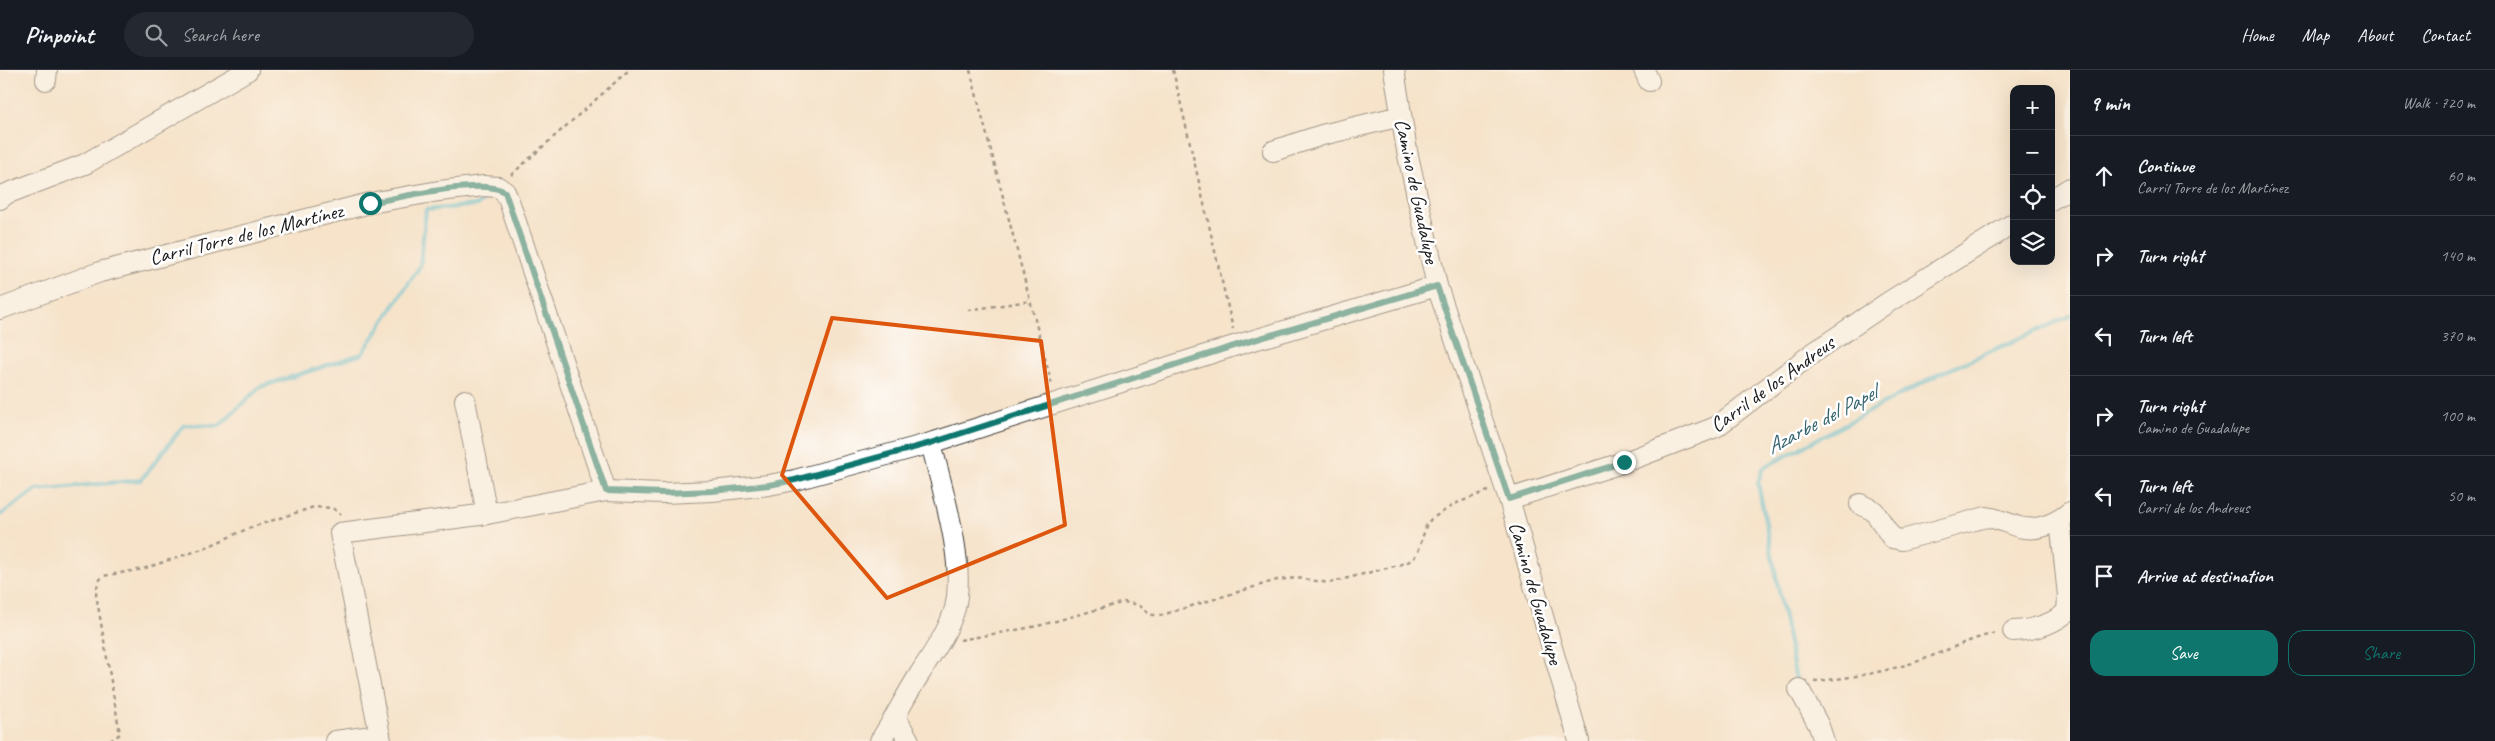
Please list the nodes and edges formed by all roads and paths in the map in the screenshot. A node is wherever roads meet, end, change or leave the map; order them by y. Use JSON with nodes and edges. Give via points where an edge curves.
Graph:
{"nodes":[{"id":1,"x":248,"y":70,"type":"edge"},
{"id":2,"x":630,"y":70,"type":"edge"},
{"id":3,"x":970,"y":70,"type":"edge"},
{"id":4,"x":1173,"y":70,"type":"edge"},
{"id":5,"x":1394,"y":70,"type":"edge"},
{"id":6,"x":1401,"y":116,"type":"junction"},
{"id":7,"x":1273,"y":151,"type":"dead end"},
{"id":8,"x":498,"y":187,"type":"junction"},
{"id":9,"x":2070,"y":188,"type":"edge"},
{"id":10,"x":2055,"y":197,"type":"edge"},
{"id":11,"x":0,"y":199,"type":"edge"},
{"id":12,"x":2010,"y":226,"type":"edge"},
{"id":13,"x":1437,"y":286,"type":"junction"},
{"id":14,"x":1030,"y":301,"type":"junction"},
{"id":15,"x":0,"y":309,"type":"edge"},
{"id":16,"x":968,"y":310,"type":"dead end"},
{"id":17,"x":1237,"y":345,"type":"junction"},
{"id":18,"x":465,"y":400,"type":"dead end"},
{"id":19,"x":1057,"y":404,"type":"junction"},
{"id":20,"x":931,"y":443,"type":"junction"},
{"id":21,"x":606,"y":491,"type":"junction"},
{"id":22,"x":1506,"y":492,"type":"junction"},
{"id":23,"x":1860,"y":504,"type":"dead end"},
{"id":24,"x":487,"y":514,"type":"junction"},
{"id":25,"x":2065,"y":516,"type":"edge"},
{"id":26,"x":347,"y":533,"type":"junction"},
{"id":27,"x":2013,"y":631,"type":"joint"},
{"id":28,"x":939,"y":643,"type":"junction"},
{"id":29,"x":1799,"y":689,"type":"joint"},
{"id":30,"x":896,"y":718,"type":"junction"},
{"id":31,"x":380,"y":738,"type":"edge"},
{"id":32,"x":110,"y":741,"type":"edge"},
{"id":33,"x":335,"y":741,"type":"edge"},
{"id":34,"x":880,"y":741,"type":"edge"},
{"id":35,"x":908,"y":741,"type":"edge"},
{"id":36,"x":1579,"y":741,"type":"edge"},
{"id":37,"x":1824,"y":741,"type":"edge"}],
"edges":[{"from":1,"to":11,"type":"street","via":[[85,164]]},
{"from":2,"to":8,"type":"path"},
{"from":3,"to":14,"type":"path"},
{"from":4,"to":17,"type":"path"},
{"from":5,"to":6,"type":"street","name":"Camino de Guadalupe"},
{"from":6,"to":7,"type":"street"},
{"from":6,"to":13,"type":"street","name":"Camino de Guadalupe"},
{"from":8,"to":15,"type":"street","name":"Carril Torre de los Martínez","via":[[431,192],[294,221],[100,272]]},
{"from":8,"to":21,"type":"street","via":[[509,201]]},
{"from":9,"to":10,"type":"street"},
{"from":12,"to":22,"type":"street","name":"Carril de los Andreus","via":[[1813,353],[1716,427],[1624,462]]},
{"from":13,"to":17,"type":"street"},
{"from":13,"to":22,"type":"street","name":"Camino de Guadalupe"},
{"from":14,"to":16,"type":"path"},
{"from":14,"to":19,"type":"path"},
{"from":17,"to":19,"type":"street"},
{"from":18,"to":24,"type":"street"},
{"from":19,"to":20,"type":"street"},
{"from":20,"to":21,"type":"street","via":[[769,485],[664,493]]},
{"from":20,"to":28,"type":"street","via":[[950,522],[956,567],[955,608]]},
{"from":21,"to":24,"type":"street"},
{"from":22,"to":28,"type":"path","via":[[1440,512],[1426,526],[1413,559],[1390,568],[1329,583],[1289,578],[1162,614],[1150,615],[1139,606],[1124,602],[1038,626]]},
{"from":22,"to":36,"type":"street","name":"Camino de Guadalupe"},
{"from":23,"to":25,"type":"street","via":[[1874,511],[1892,538],[1902,540],[1986,517],[2021,528],[2049,525]]},
{"from":24,"to":26,"type":"street"},
{"from":25,"to":27,"type":"street","via":[[2067,612],[2030,630]]},
{"from":26,"to":31,"type":"street","via":[[340,533]]},
{"from":26,"to":32,"type":"path","via":[[341,514],[332,508],[314,507],[143,569],[103,576],[96,594],[120,734]]},
{"from":27,"to":29,"type":"path","via":[[1984,635],[1902,666],[1835,680],[1806,682]]},
{"from":28,"to":30,"type":"street"},
{"from":29,"to":37,"type":"street"},
{"from":30,"to":34,"type":"street"},
{"from":30,"to":35,"type":"street"},
{"from":31,"to":33,"type":"street"}]}
